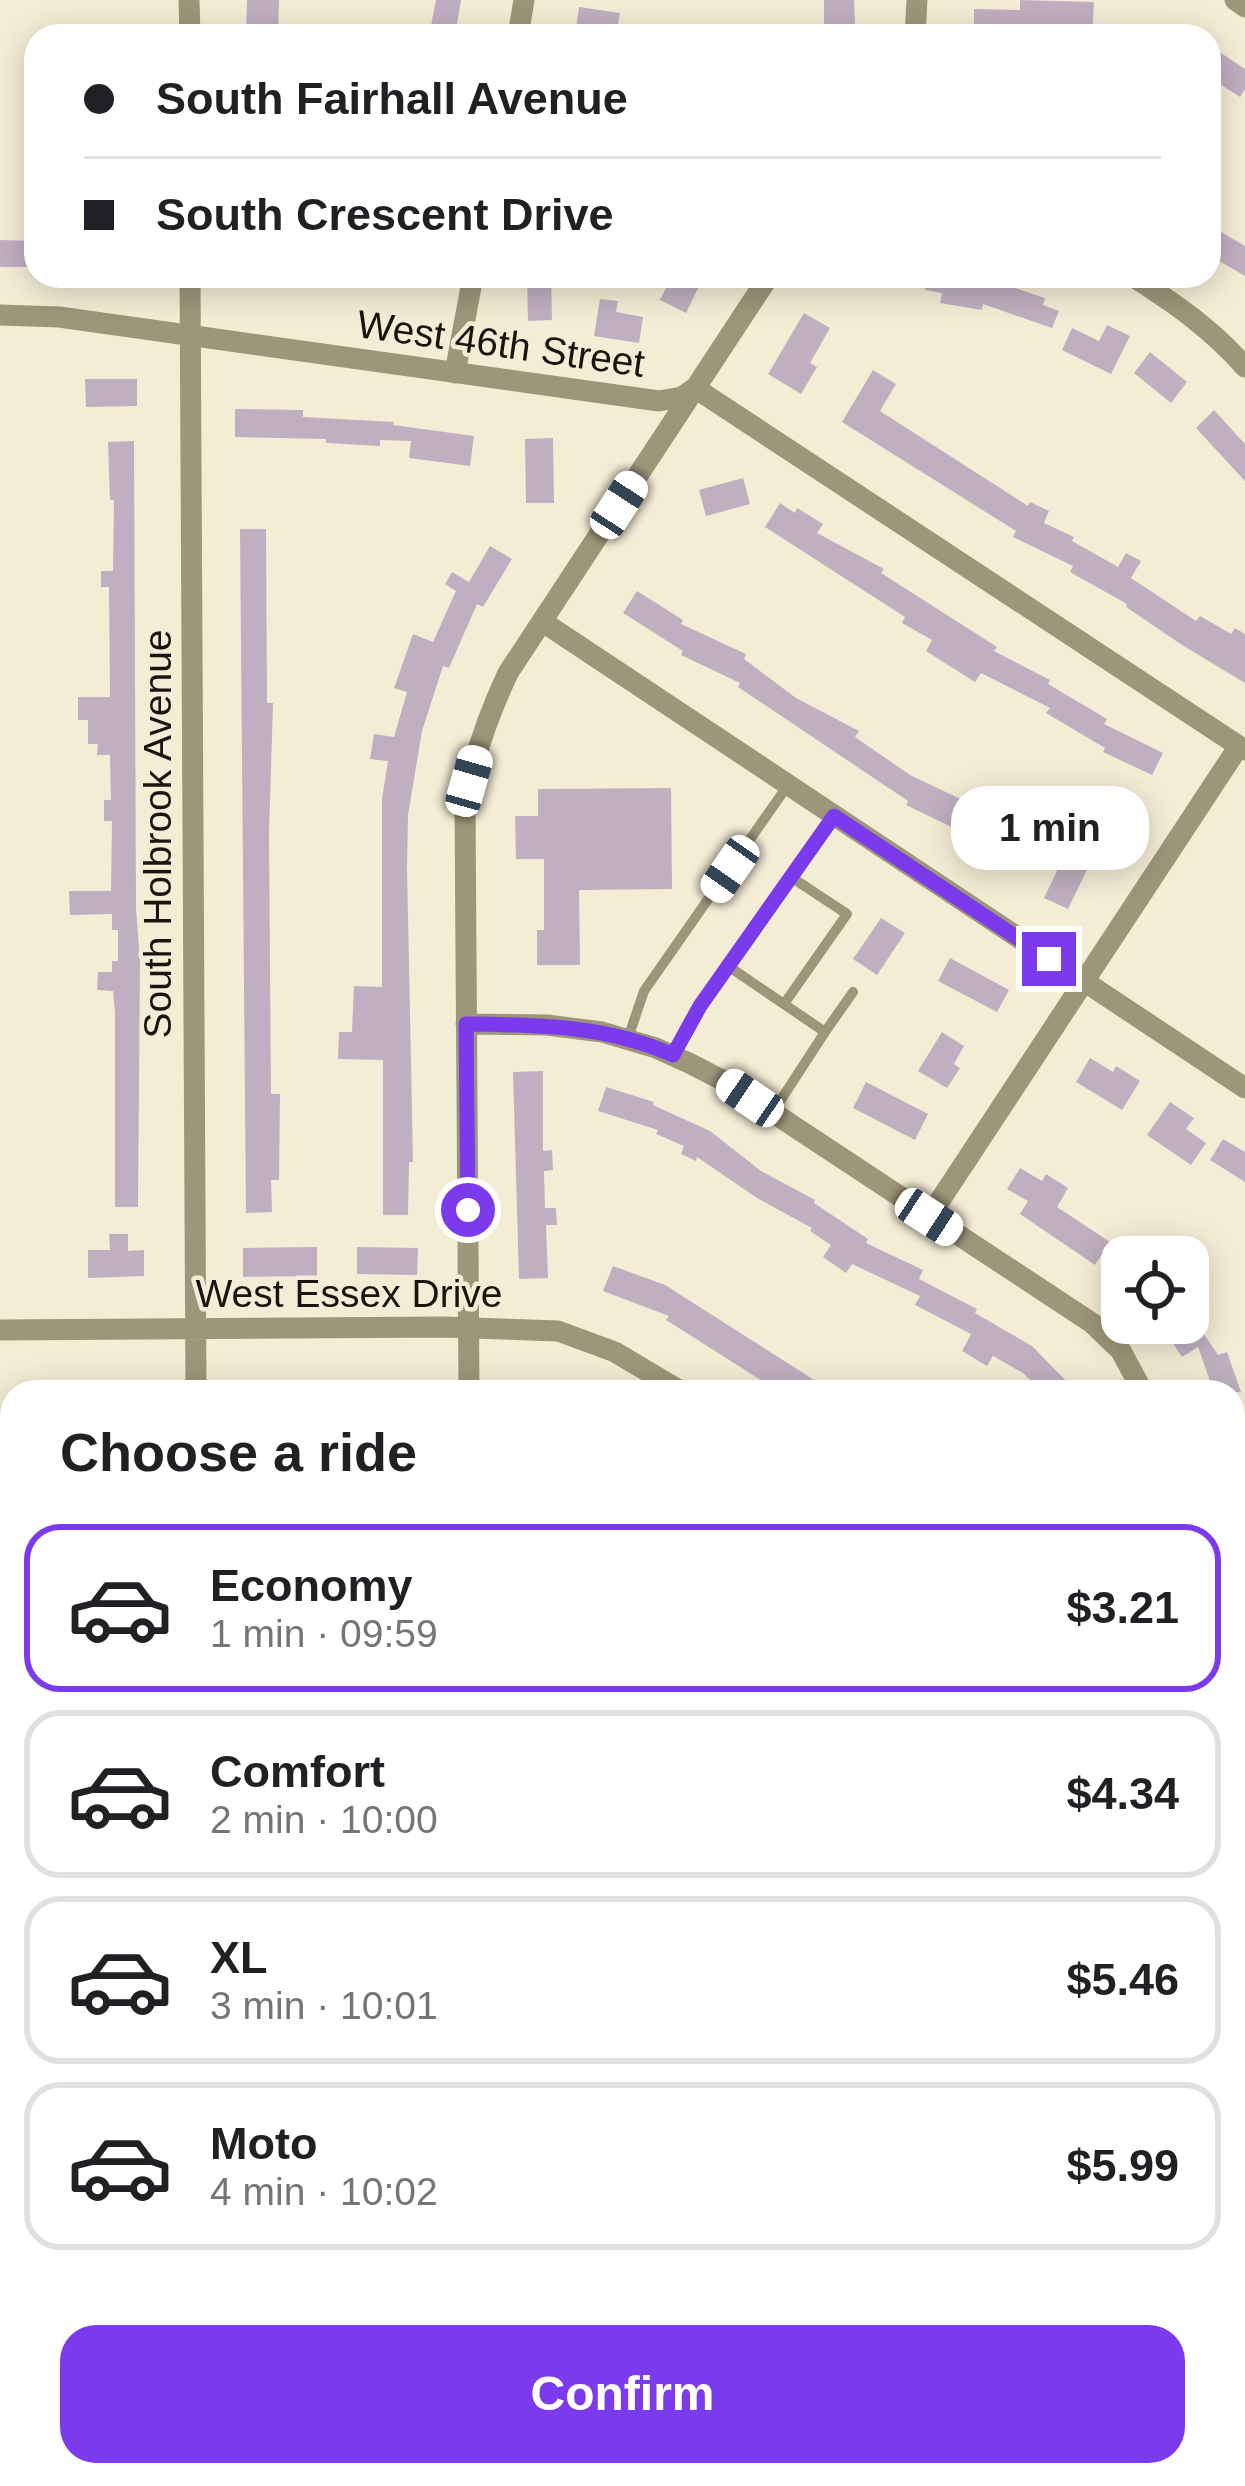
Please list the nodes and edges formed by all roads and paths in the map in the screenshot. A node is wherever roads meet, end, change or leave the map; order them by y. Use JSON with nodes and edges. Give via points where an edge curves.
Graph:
{"nodes":[{"id":1,"x":1235,"y":0,"type":"edge"},
{"id":2,"x":1245,"y":7,"type":"edge"},
{"id":3,"x":190,"y":288,"type":"edge"},
{"id":4,"x":471,"y":288,"type":"edge"},
{"id":5,"x":761,"y":288,"type":"edge"},
{"id":6,"x":1151,"y":288,"type":"edge"},
{"id":7,"x":0,"y":315,"type":"edge"},
{"id":8,"x":190,"y":338,"type":"junction"},
{"id":9,"x":1245,"y":367,"type":"edge"},
{"id":10,"x":454,"y":373,"type":"junction"},
{"id":11,"x":695,"y":388,"type":"junction"},
{"id":12,"x":543,"y":622,"type":"junction"},
{"id":13,"x":1242,"y":747,"type":"edge"},
{"id":14,"x":788,"y":785,"type":"junction"},
{"id":15,"x":834,"y":816,"type":"junction"},
{"id":16,"x":791,"y":877,"type":"junction"},
{"id":17,"x":728,"y":966,"type":"junction"},
{"id":18,"x":1084,"y":983,"type":"junction"},
{"id":19,"x":853,"y":992,"type":"dead end"},
{"id":20,"x":784,"y":1004,"type":"junction"},
{"id":21,"x":466,"y":1024,"type":"junction"},
{"id":22,"x":825,"y":1032,"type":"junction"},
{"id":23,"x":628,"y":1038,"type":"junction"},
{"id":24,"x":673,"y":1055,"type":"junction"},
{"id":25,"x":1245,"y":1088,"type":"edge"},
{"id":26,"x":772,"y":1113,"type":"junction"},
{"id":27,"x":929,"y":1217,"type":"junction"},
{"id":28,"x":469,"y":1328,"type":"junction"},
{"id":29,"x":195,"y":1329,"type":"junction"},
{"id":30,"x":0,"y":1330,"type":"edge"},
{"id":31,"x":196,"y":1380,"type":"edge"},
{"id":32,"x":470,"y":1380,"type":"edge"},
{"id":33,"x":662,"y":1380,"type":"edge"},
{"id":34,"x":1136,"y":1380,"type":"edge"}],
"edges":[{"from":1,"to":2,"type":"street"},
{"from":3,"to":8,"type":"street","name":"South Holbrook Avenue"},
{"from":4,"to":10,"type":"street"},
{"from":5,"to":11,"type":"street"},
{"from":6,"to":9,"type":"street"},
{"from":7,"to":8,"type":"street","name":"West 46th Street"},
{"from":8,"to":10,"type":"street","name":"West 46th Street"},
{"from":8,"to":29,"type":"street","name":"South Holbrook Avenue"},
{"from":10,"to":11,"type":"street","name":"West 46th Street","via":[[659,401]]},
{"from":11,"to":12,"type":"street"},
{"from":11,"to":13,"type":"street","name":"West 46th Street"},
{"from":12,"to":14,"type":"street"},
{"from":12,"to":21,"type":"street","via":[[487,718],[469,781]]},
{"from":13,"to":18,"type":"street"},
{"from":14,"to":15,"type":"street"},
{"from":14,"to":23,"type":"lane","via":[[644,991]]},
{"from":15,"to":16,"type":"lane"},
{"from":15,"to":18,"type":"street"},
{"from":16,"to":17,"type":"lane"},
{"from":16,"to":20,"type":"lane","via":[[847,914]]},
{"from":17,"to":20,"type":"lane"},
{"from":17,"to":24,"type":"lane"},
{"from":18,"to":25,"type":"street"},
{"from":18,"to":27,"type":"street"},
{"from":19,"to":22,"type":"lane"},
{"from":20,"to":22,"type":"lane"},
{"from":21,"to":23,"type":"street","via":[[573,1027]]},
{"from":21,"to":28,"type":"street"},
{"from":22,"to":26,"type":"lane"},
{"from":23,"to":24,"type":"street"},
{"from":24,"to":26,"type":"street"},
{"from":26,"to":27,"type":"street"},
{"from":27,"to":34,"type":"street","via":[[1092,1323]]},
{"from":28,"to":29,"type":"street","name":"West Essex Drive"},
{"from":28,"to":32,"type":"street"},
{"from":28,"to":33,"type":"street","name":"West Essex Drive","via":[[558,1330]]},
{"from":29,"to":30,"type":"street","name":"West Essex Drive"},
{"from":29,"to":31,"type":"street","name":"South Holbrook Avenue"}]}
